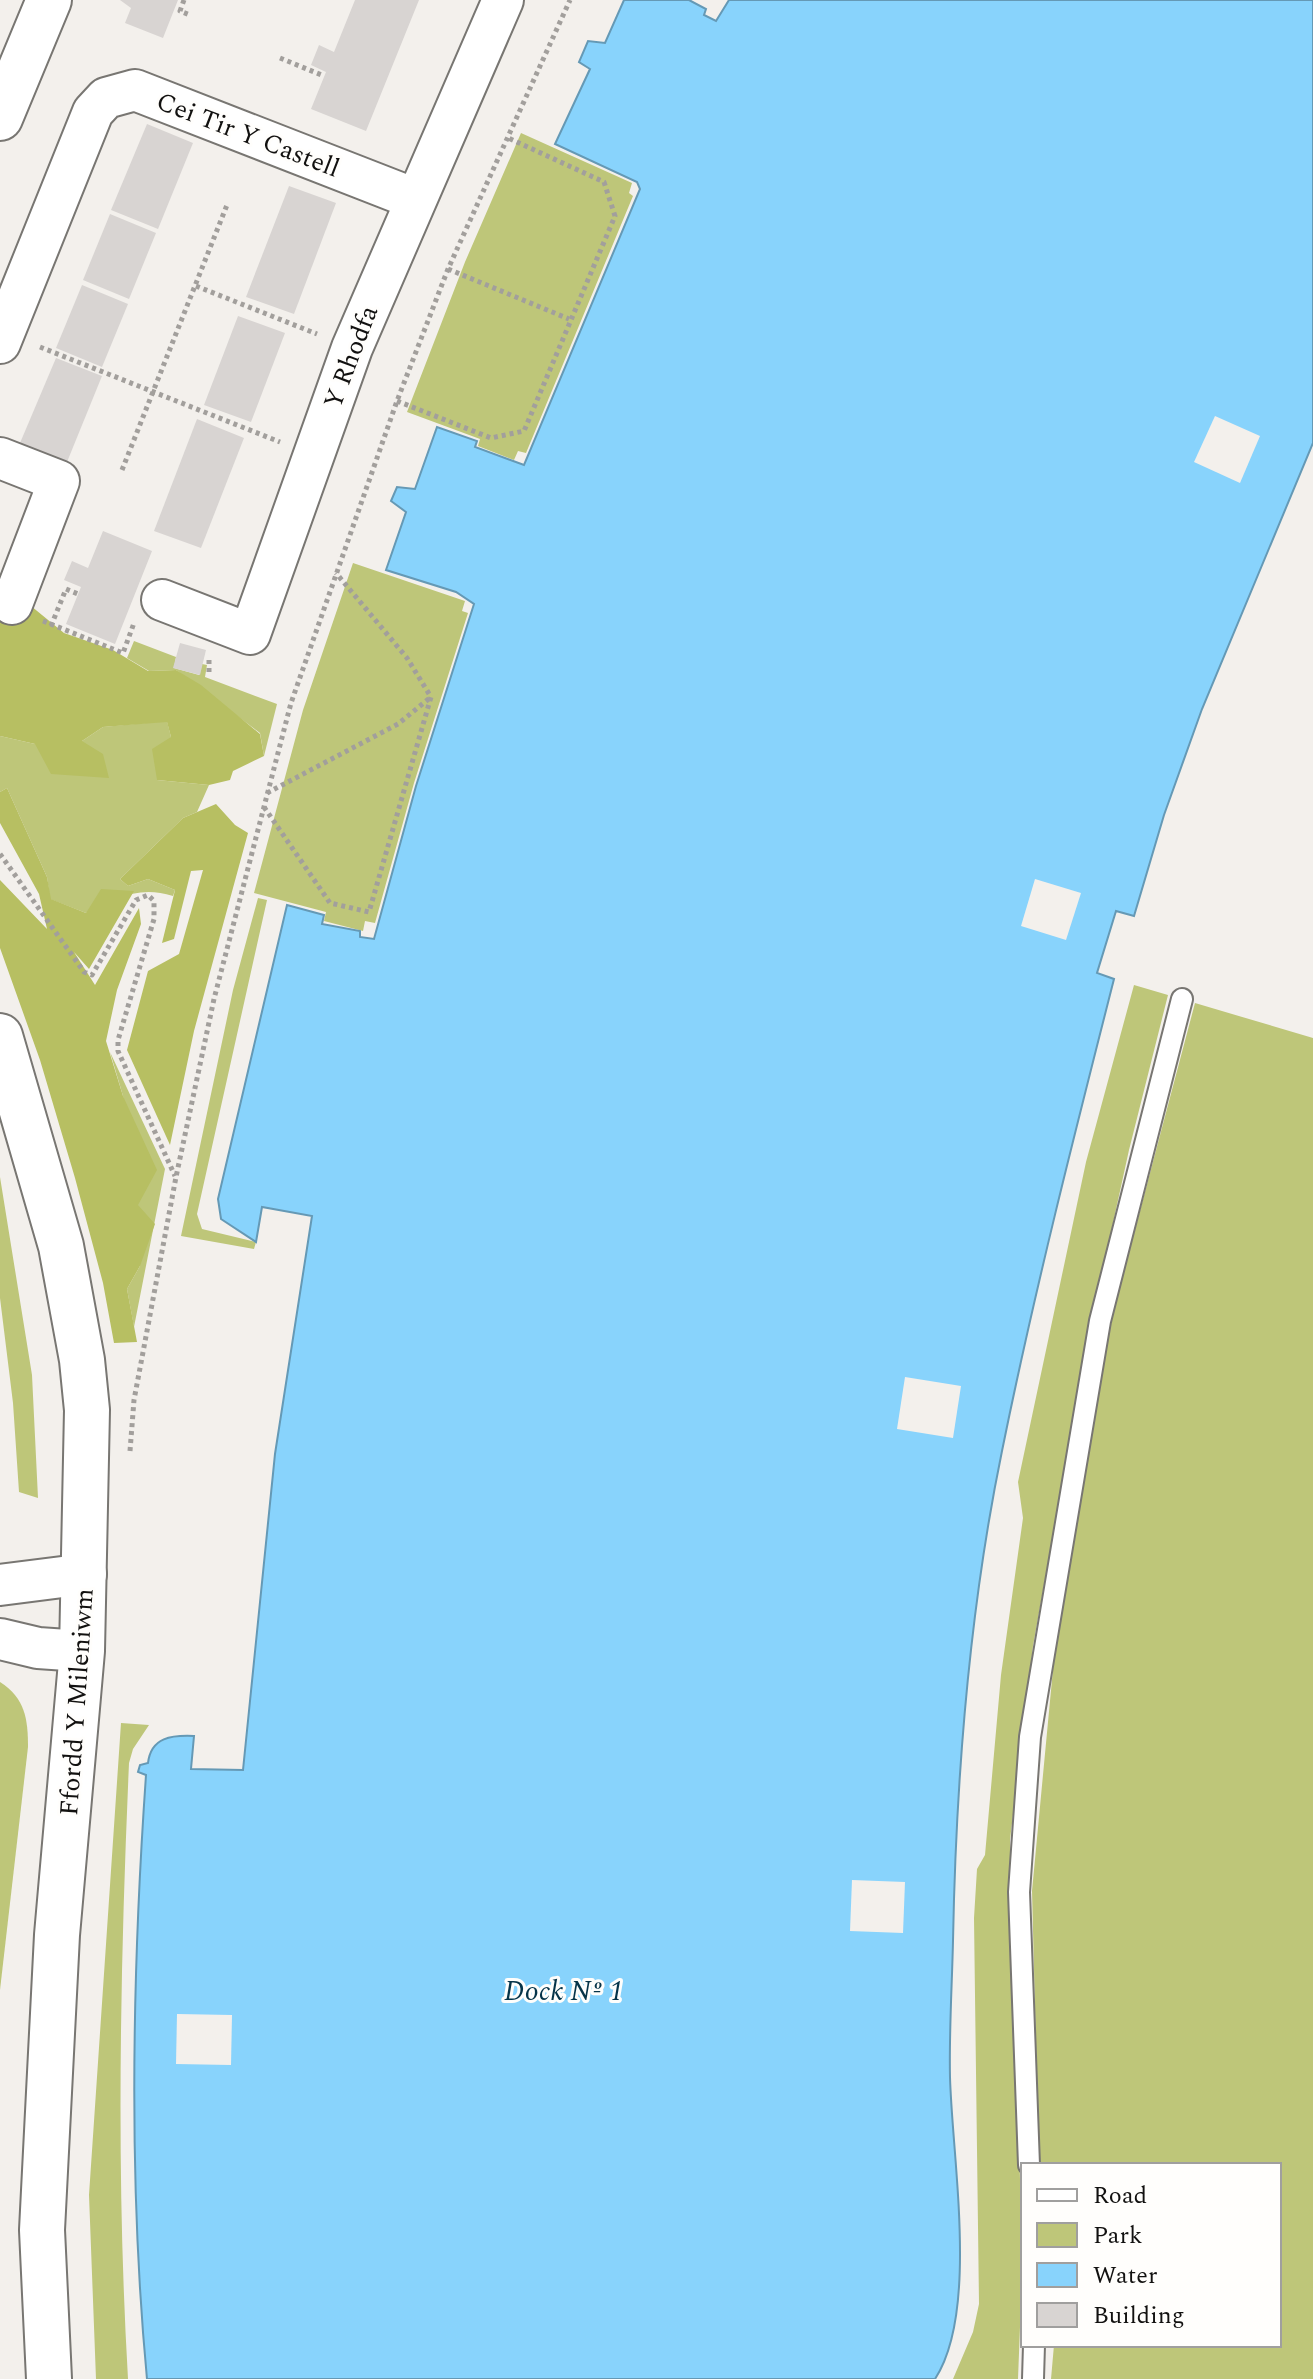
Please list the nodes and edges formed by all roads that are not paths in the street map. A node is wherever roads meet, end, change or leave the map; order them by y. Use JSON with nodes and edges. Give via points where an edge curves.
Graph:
{"nodes":[{"id":1,"x":49,"y":0,"type":"edge"},
{"id":2,"x":503,"y":0,"type":"edge"},
{"id":3,"x":0,"y":118,"type":"edge"},
{"id":4,"x":415,"y":199,"type":"junction"},
{"id":5,"x":2,"y":338,"type":"edge"},
{"id":6,"x":0,"y":458,"type":"edge"},
{"id":7,"x":162,"y":600,"type":"dead end"},
{"id":8,"x":12,"y":604,"type":"dead end"},
{"id":9,"x":1182,"y":999,"type":"dead end"},
{"id":10,"x":0,"y":1036,"type":"edge"},
{"id":11,"x":86,"y":1574,"type":"junction"},
{"id":12,"x":0,"y":1585,"type":"edge"},
{"id":13,"x":0,"y":1639,"type":"edge"},
{"id":14,"x":82,"y":1651,"type":"junction"},
{"id":15,"x":1029,"y":2163,"type":"edge"},
{"id":16,"x":1034,"y":2347,"type":"edge"},
{"id":17,"x":48,"y":2378,"type":"edge"},
{"id":18,"x":1033,"y":2379,"type":"edge"}],
"edges":[{"from":1,"to":3,"type":"street"},
{"from":2,"to":4,"type":"street","name":"Y Rhodfa"},
{"from":4,"to":5,"type":"street","name":"Cei Tir Y Castell","via":[[135,90],[106,98],[93,112]]},
{"from":4,"to":7,"type":"street","name":"Y Rhodfa","via":[[352,348],[250,634]]},
{"from":6,"to":8,"type":"street","via":[[59,481]]},
{"from":9,"to":15,"type":"lane","via":[[1100,1321],[1030,1737],[1019,1892]]},
{"from":10,"to":11,"type":"street","name":"Ffordd Y Mileniwm","via":[[61,1246],[82,1360],[88,1439]]},
{"from":11,"to":12,"type":"street"},
{"from":11,"to":14,"type":"street","name":"Ffordd Y Mileniwm"},
{"from":13,"to":14,"type":"street"},
{"from":14,"to":17,"type":"street","name":"Ffordd Y Mileniwm","via":[[47,2101],[42,2230]]},
{"from":16,"to":18,"type":"lane"}]}
